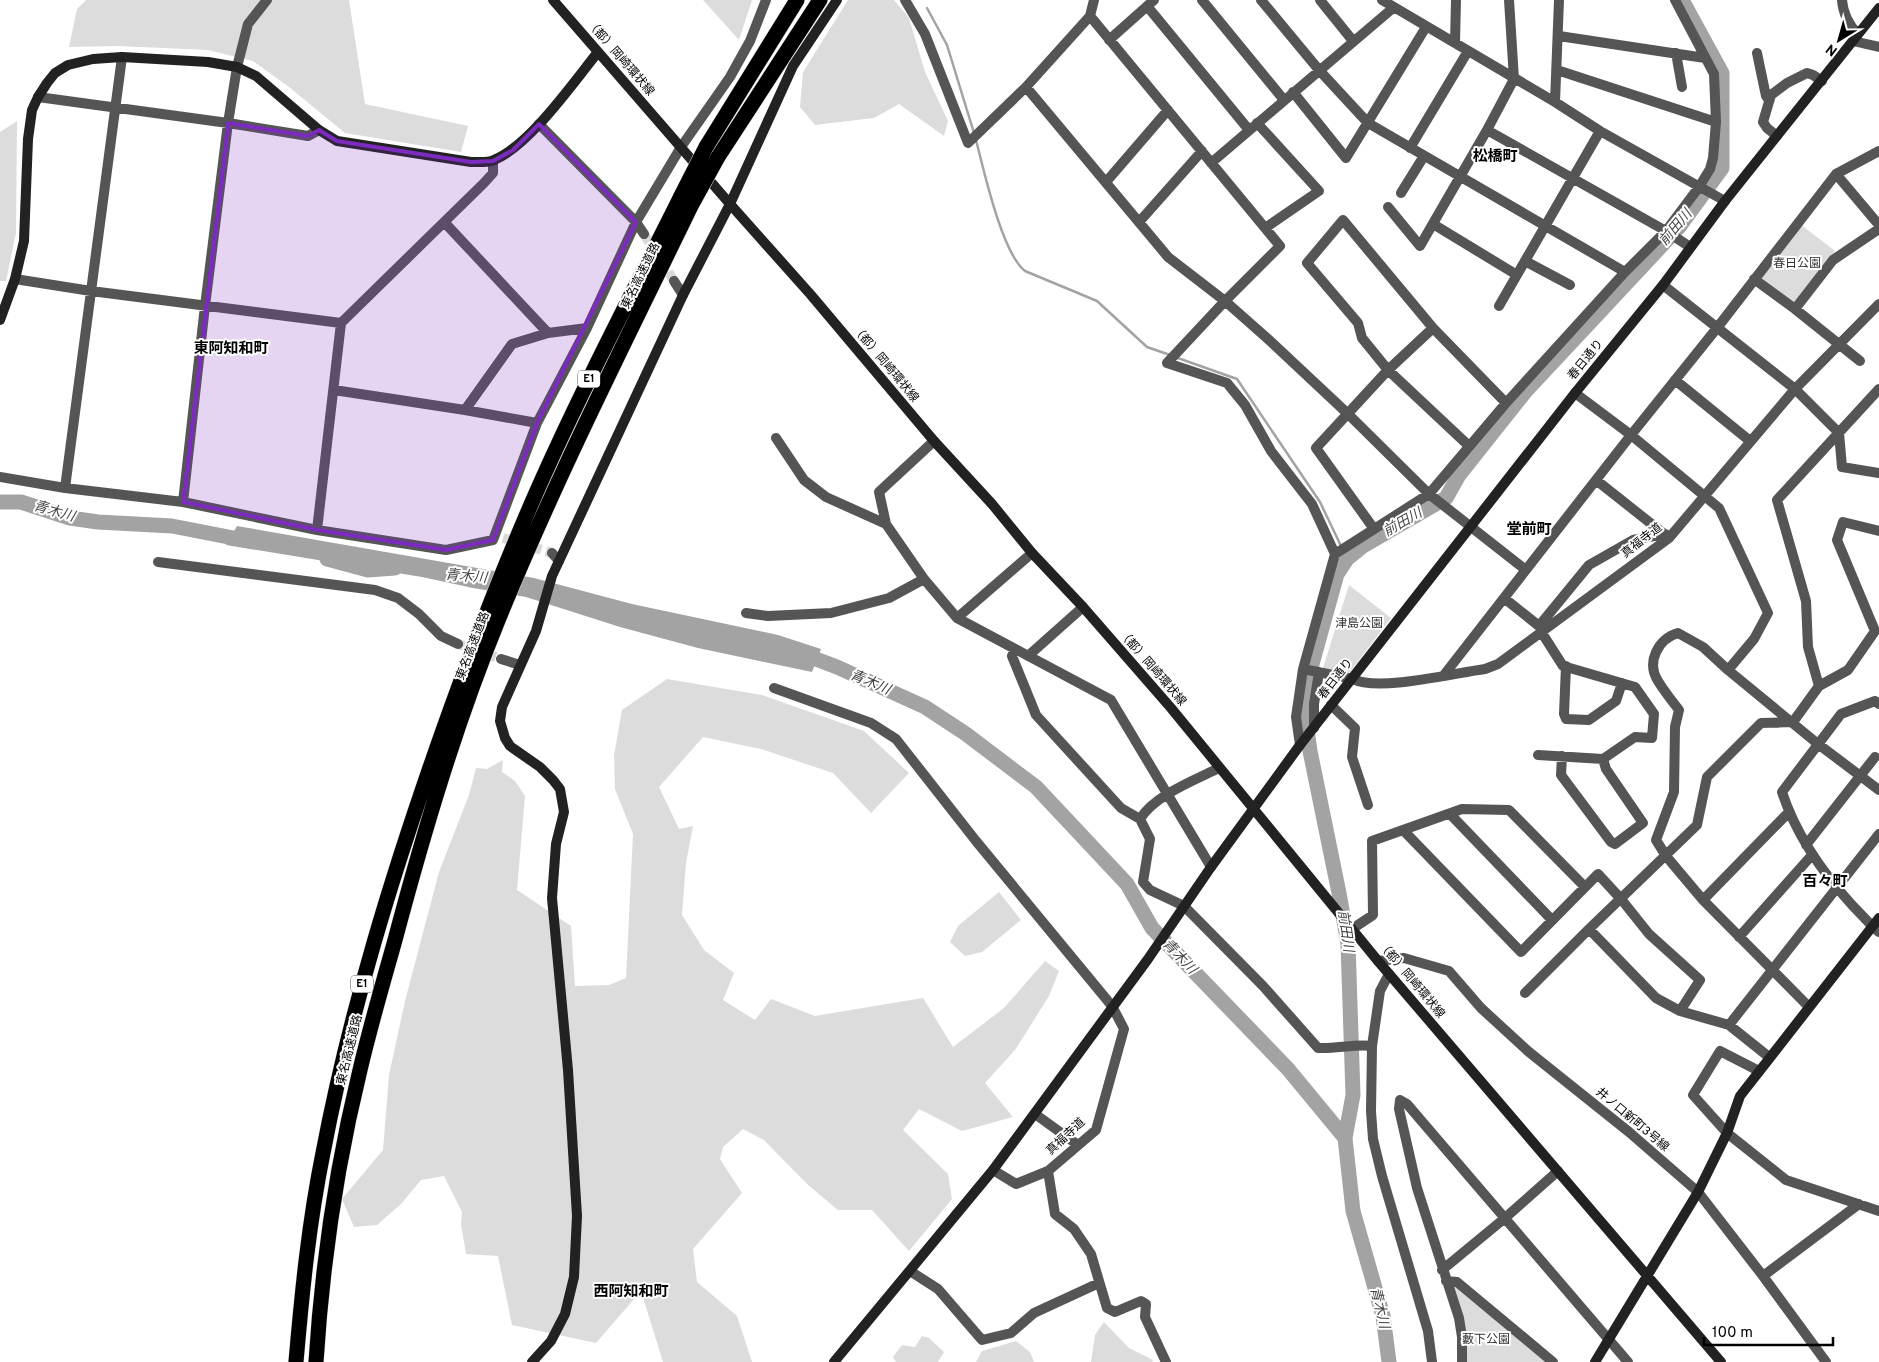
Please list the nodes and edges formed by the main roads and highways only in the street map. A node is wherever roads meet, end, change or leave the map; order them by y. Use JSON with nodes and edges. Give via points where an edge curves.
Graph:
{"nodes":[{"id":1,"x":796,"y":0,"type":"edge"},
{"id":2,"x":820,"y":0,"type":"edge"},
{"id":3,"x":686,"y":202,"type":"junction"},
{"id":4,"x":491,"y":620,"type":"junction"},
{"id":5,"x":296,"y":1362,"type":"edge"},
{"id":6,"x":316,"y":1362,"type":"edge"}],
"edges":[{"from":1,"to":3,"type":"highway","name":"東名高速道路","number":"E1","bridge":true,"via":[[706,147]]},
{"from":2,"to":3,"type":"highway","name":"東名高速道路","number":"E1","bridge":true},
{"from":3,"to":4,"type":"highway","name":"東名高速道路","number":"E1","via":[[520,567]]},
{"from":3,"to":4,"type":"highway","name":"東名高速道路","number":"E1","via":[[572,412],[506,562]]},
{"from":4,"to":5,"type":"highway","name":"東名高速道路","number":"E1","via":[[423,787],[362,982],[322,1153],[306,1256]]},
{"from":4,"to":6,"type":"highway","name":"東名高速道路","number":"E1","via":[[406,897],[359,1072],[326,1260]]}]}
